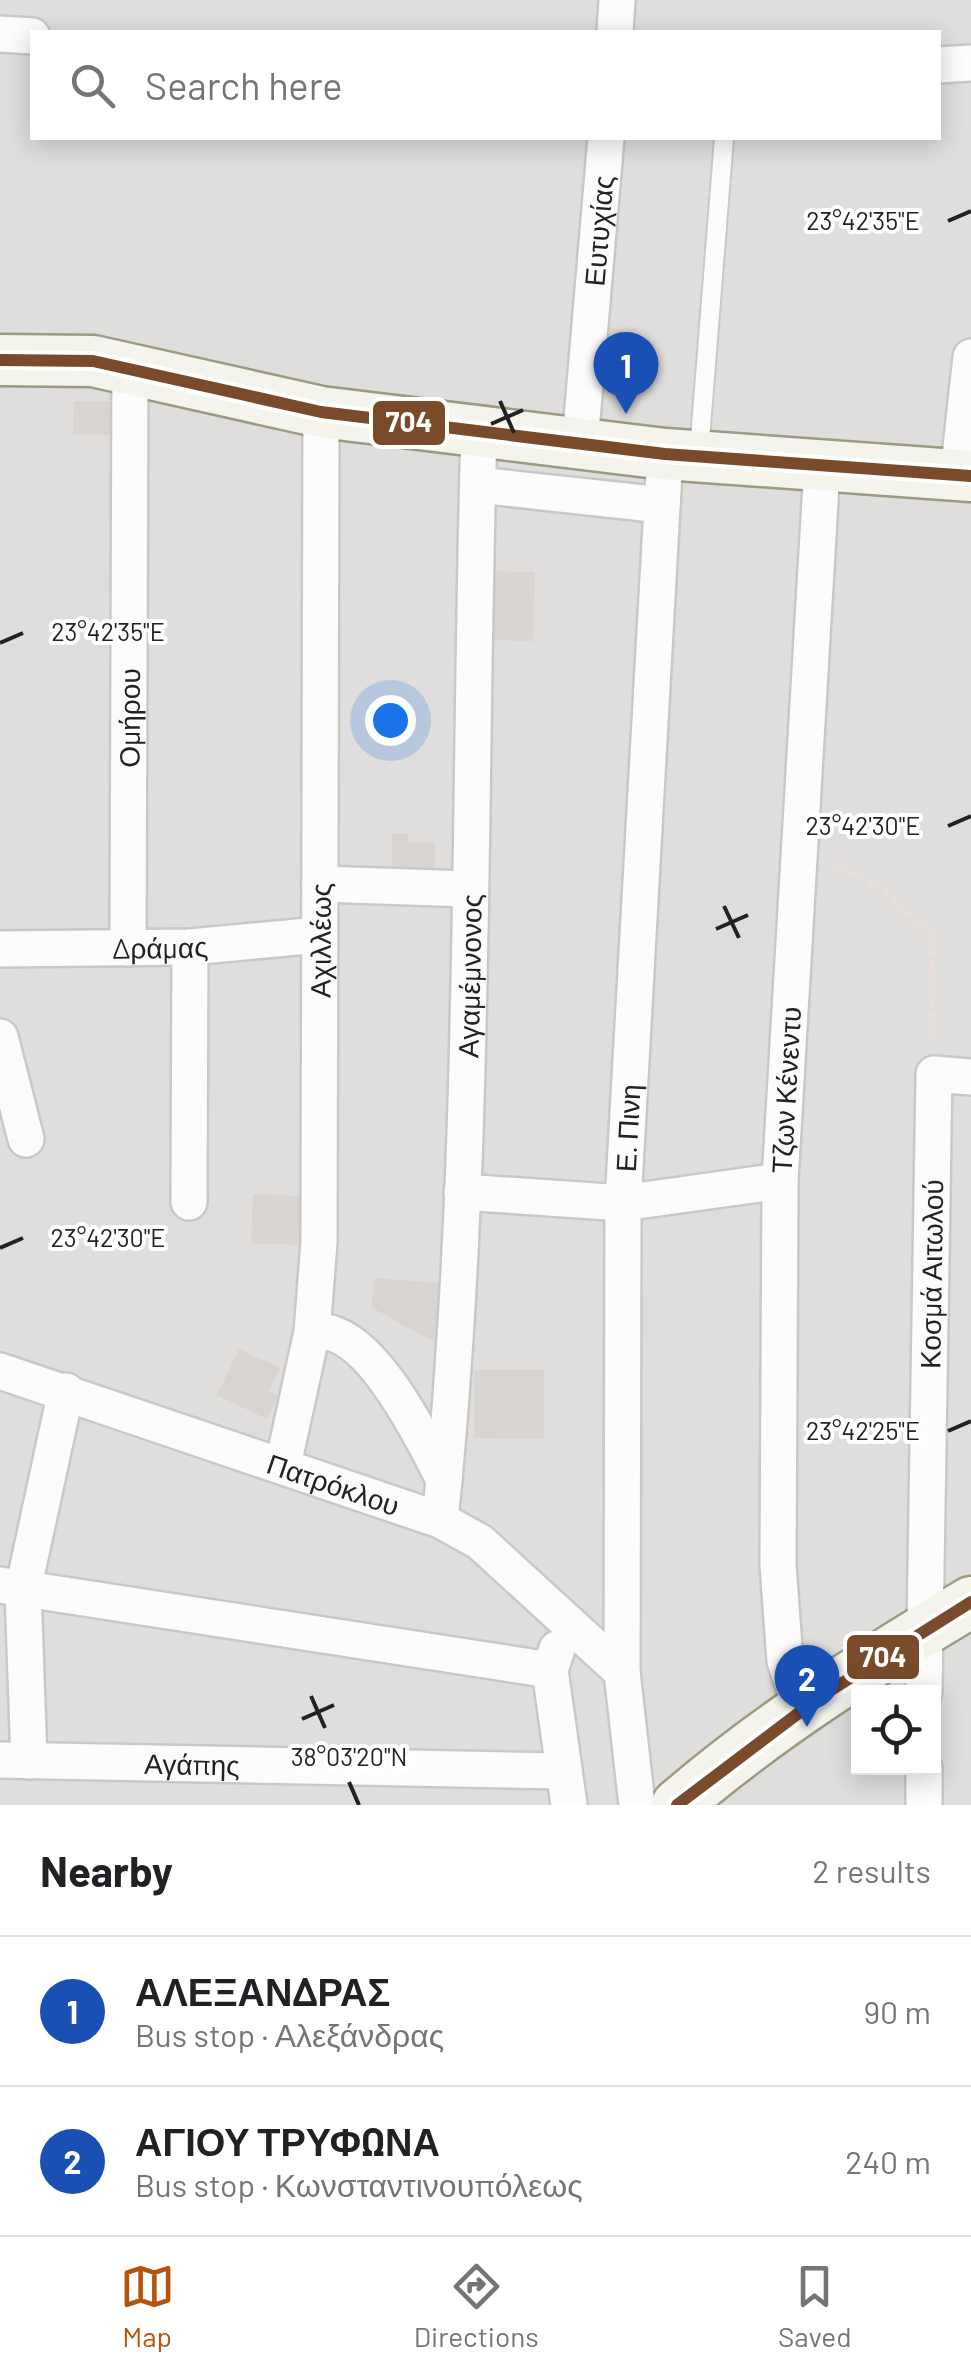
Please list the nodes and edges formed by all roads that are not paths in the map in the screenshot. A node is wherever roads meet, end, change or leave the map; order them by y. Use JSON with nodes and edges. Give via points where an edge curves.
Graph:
{"nodes":[{"id":1,"x":618,"y":0,"type":"edge"},
{"id":2,"x":615,"y":30,"type":"edge"},
{"id":3,"x":0,"y":34,"type":"edge"},
{"id":4,"x":30,"y":36,"type":"edge"},
{"id":5,"x":971,"y":63,"type":"edge"},
{"id":6,"x":941,"y":65,"type":"edge"},
{"id":7,"x":606,"y":140,"type":"edge"},
{"id":8,"x":724,"y":140,"type":"edge"},
{"id":9,"x":971,"y":357,"type":"edge"},
{"id":10,"x":0,"y":360,"type":"edge"},
{"id":11,"x":130,"y":370,"type":"junction"},
{"id":12,"x":321,"y":412,"type":"junction"},
{"id":13,"x":480,"y":432,"type":"junction"},
{"id":14,"x":580,"y":442,"type":"junction"},
{"id":15,"x":681,"y":456,"type":"junction"},
{"id":16,"x":822,"y":467,"type":"junction"},
{"id":17,"x":964,"y":475,"type":"edge"},
{"id":18,"x":478,"y":485,"type":"junction"},
{"id":19,"x":662,"y":505,"type":"junction"},
{"id":20,"x":320,"y":884,"type":"junction"},
{"id":21,"x":468,"y":889,"type":"junction"},
{"id":22,"x":319,"y":936,"type":"junction"},
{"id":23,"x":190,"y":947,"type":"junction"},
{"id":24,"x":128,"y":948,"type":"junction"},
{"id":25,"x":0,"y":949,"type":"edge"},
{"id":26,"x":0,"y":1037,"type":"edge"},
{"id":27,"x":971,"y":1077,"type":"edge"},
{"id":28,"x":26,"y":1140,"type":"dead end"},
{"id":29,"x":780,"y":1181,"type":"junction"},
{"id":30,"x":462,"y":1192,"type":"junction"},
{"id":31,"x":188,"y":1202,"type":"dead end"},
{"id":32,"x":623,"y":1203,"type":"junction"},
{"id":33,"x":312,"y":1332,"type":"junction"},
{"id":34,"x":0,"y":1371,"type":"edge"},
{"id":35,"x":66,"y":1390,"type":"junction"},
{"id":36,"x":282,"y":1465,"type":"junction"},
{"id":37,"x":444,"y":1480,"type":"junction"},
{"id":38,"x":440,"y":1520,"type":"junction"},
{"id":39,"x":11,"y":1587,"type":"edge"},
{"id":40,"x":971,"y":1602,"type":"edge"},
{"id":41,"x":568,"y":1620,"type":"junction"},
{"id":42,"x":925,"y":1630,"type":"junction"},
{"id":43,"x":550,"y":1670,"type":"junction"},
{"id":44,"x":622,"y":1672,"type":"junction"},
{"id":45,"x":924,"y":1685,"type":"edge"},
{"id":46,"x":807,"y":1706,"type":"junction"},
{"id":47,"x":15,"y":1760,"type":"edge"},
{"id":48,"x":924,"y":1775,"type":"edge"},
{"id":49,"x":566,"y":1788,"type":"edge"},
{"id":50,"x":637,"y":1805,"type":"edge"},
{"id":51,"x":677,"y":1805,"type":"edge"},
{"id":52,"x":924,"y":1805,"type":"edge"}],
"edges":[{"from":1,"to":2,"type":"street"},
{"from":3,"to":4,"type":"street"},
{"from":5,"to":6,"type":"street"},
{"from":7,"to":14,"type":"street","name":"Ευτυχίας"},
{"from":8,"to":15,"type":"lane"},
{"from":9,"to":17,"type":"street"},
{"from":10,"to":11,"type":"street","via":[[92,361]]},
{"from":11,"to":12,"type":"street"},
{"from":11,"to":24,"type":"street","name":"Ομήρου"},
{"from":12,"to":13,"type":"street"},
{"from":12,"to":20,"type":"street","name":"Αχιλλέως"},
{"from":13,"to":14,"type":"street"},
{"from":13,"to":18,"type":"street","name":"Αγαμέμνονος"},
{"from":14,"to":15,"type":"street"},
{"from":15,"to":16,"type":"street"},
{"from":15,"to":19,"type":"street","name":"Ε. Πινη"},
{"from":16,"to":17,"type":"street"},
{"from":16,"to":29,"type":"street","name":"Τζων Κένεντυ"},
{"from":18,"to":19,"type":"street"},
{"from":18,"to":21,"type":"street","name":"Αγαμέμνονος"},
{"from":19,"to":32,"type":"street","name":"Ε. Πινη"},
{"from":20,"to":21,"type":"street"},
{"from":20,"to":22,"type":"street","name":"Αχιλλέως"},
{"from":21,"to":30,"type":"street","name":"Αγαμέμνονος"},
{"from":22,"to":23,"type":"street","name":"Δράμας"},
{"from":22,"to":33,"type":"street","name":"Αχιλλέως","via":[[320,1242]]},
{"from":23,"to":24,"type":"street","name":"Δράμας"},
{"from":23,"to":31,"type":"street"},
{"from":24,"to":25,"type":"street","name":"Δράμας"},
{"from":26,"to":28,"type":"street"},
{"from":27,"to":42,"type":"street","name":"Κοσμά Αιτωλού","via":[[934,1074]]},
{"from":29,"to":32,"type":"street"},
{"from":29,"to":46,"type":"street","name":"Τζων Κένεντυ","via":[[778,1564],[786,1662]]},
{"from":30,"to":32,"type":"street"},
{"from":30,"to":37,"type":"street","name":"Αγαμέμνονος"},
{"from":32,"to":44,"type":"street","name":"Ε. Πινη"},
{"from":33,"to":36,"type":"street","name":"Αχιλλέως"},
{"from":33,"to":37,"type":"street","via":[[354,1346],[382,1374]]},
{"from":34,"to":35,"type":"street","name":"Πατρόκλου"},
{"from":35,"to":36,"type":"street","name":"Πατρόκλου"},
{"from":35,"to":39,"type":"street"},
{"from":36,"to":38,"type":"street","name":"Πατρόκλου"},
{"from":37,"to":38,"type":"street","name":"Αγαμέμνονος"},
{"from":38,"to":41,"type":"street","name":"Πατρόκλου","via":[[480,1542]]},
{"from":39,"to":43,"type":"street"},
{"from":39,"to":47,"type":"street"},
{"from":40,"to":42,"type":"street"},
{"from":41,"to":43,"type":"street"},
{"from":41,"to":44,"type":"street","name":"Πατρόκλου"},
{"from":42,"to":45,"type":"street","name":"Κοσμά Αιτωλού"},
{"from":42,"to":46,"type":"street"},
{"from":43,"to":49,"type":"street"},
{"from":44,"to":50,"type":"street","name":"Ε. Πινη"},
{"from":46,"to":51,"type":"street"},
{"from":47,"to":49,"type":"street","name":"Αγάπης"},
{"from":48,"to":52,"type":"street"}]}
